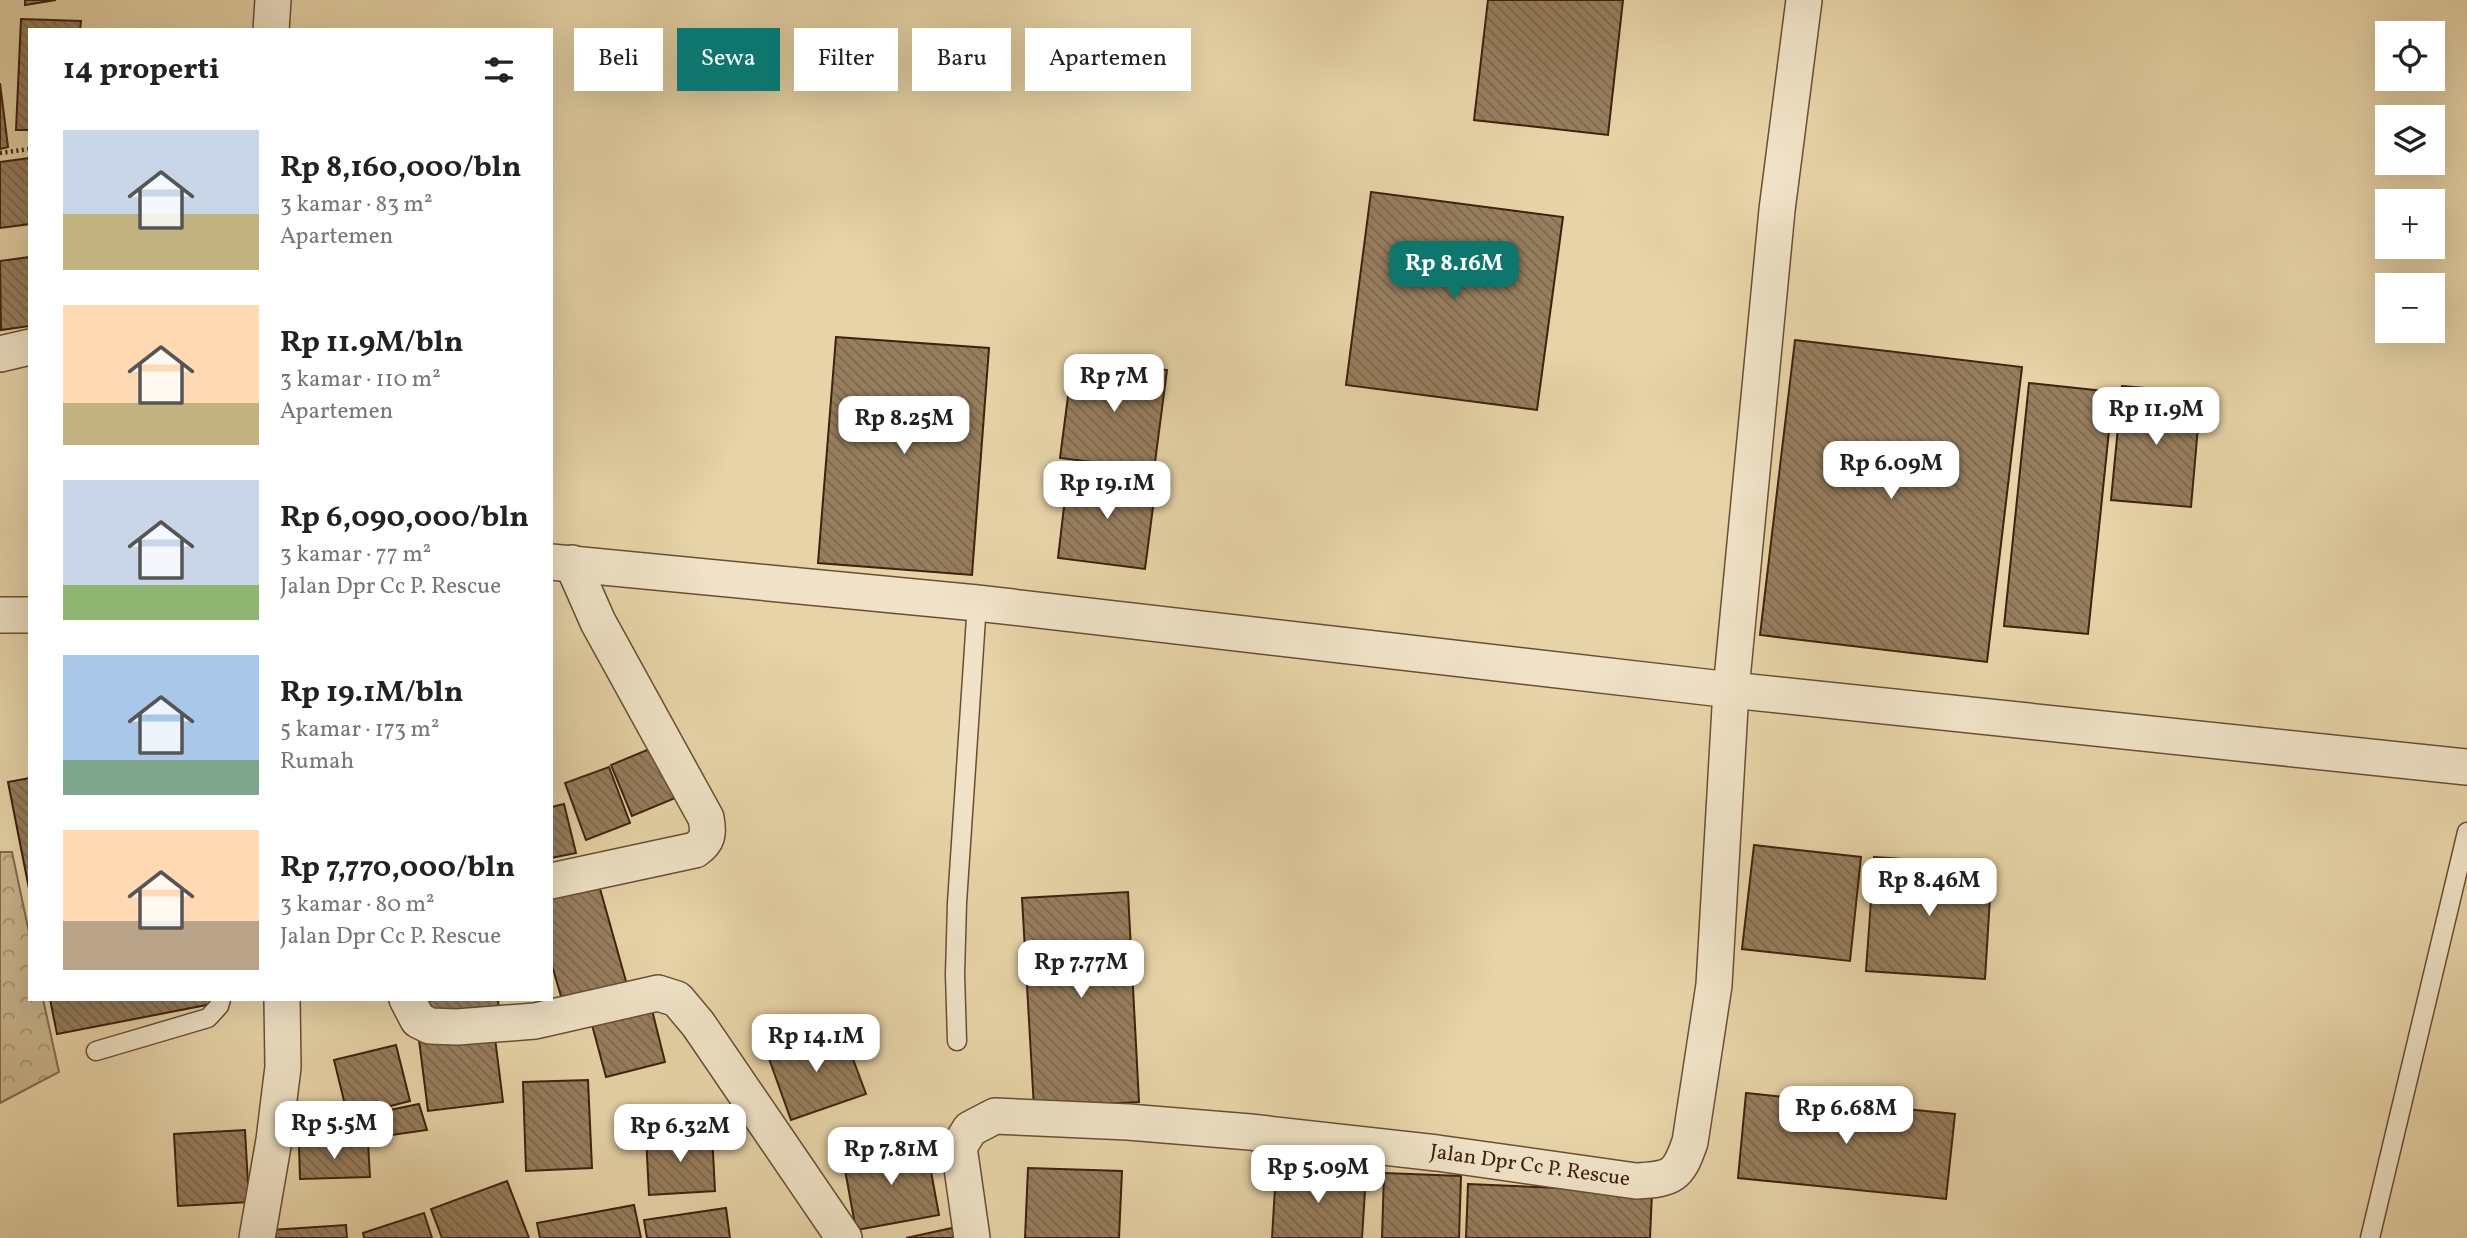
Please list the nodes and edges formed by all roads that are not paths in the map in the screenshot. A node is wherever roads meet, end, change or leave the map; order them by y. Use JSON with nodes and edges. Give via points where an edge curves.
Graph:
{"nodes":[{"id":1,"x":273,"y":0,"type":"edge"},
{"id":2,"x":1804,"y":0,"type":"edge"},
{"id":3,"x":271,"y":28,"type":"edge"},
{"id":4,"x":28,"y":347,"type":"edge"},
{"id":5,"x":0,"y":354,"type":"edge"},
{"id":6,"x":562,"y":562,"type":"edge"},
{"id":7,"x":977,"y":603,"type":"junction"},
{"id":8,"x":0,"y":615,"type":"edge"},
{"id":9,"x":28,"y":615,"type":"edge"},
{"id":10,"x":1731,"y":690,"type":"junction"},
{"id":11,"x":2467,"y":767,"type":"edge"},
{"id":12,"x":2467,"y":832,"type":"edge"},
{"id":13,"x":553,"y":881,"type":"edge"},
{"id":14,"x":220,"y":1001,"type":"edge"},
{"id":15,"x":282,"y":1001,"type":"edge"},
{"id":16,"x":408,"y":1001,"type":"edge"},
{"id":17,"x":533,"y":1010,"type":"edge"},
{"id":18,"x":957,"y":1041,"type":"dead end"},
{"id":19,"x":96,"y":1051,"type":"dead end"},
{"id":20,"x":257,"y":1238,"type":"edge"},
{"id":21,"x":844,"y":1238,"type":"edge"},
{"id":22,"x":972,"y":1238,"type":"edge"},
{"id":23,"x":2370,"y":1238,"type":"edge"}],
"edges":[{"from":1,"to":3,"type":"street"},
{"from":2,"to":10,"type":"street","name":"Jalan Dpr Cc P. Rescue","via":[[1777,210]]},
{"from":4,"to":5,"type":"street"},
{"from":6,"to":7,"type":"street"},
{"from":6,"to":13,"type":"street","via":[[706,818],[709,833],[695,850]]},
{"from":7,"to":10,"type":"street"},
{"from":7,"to":18,"type":"lane","via":[[957,903]]},
{"from":8,"to":9,"type":"street"},
{"from":10,"to":11,"type":"street"},
{"from":10,"to":22,"type":"street","name":"Jalan Dpr Cc P. Rescue","via":[[1714,985],[1690,1142],[1681,1167],[1663,1180],[1636,1181],[1250,1132],[995,1116],[970,1129],[959,1147]]},
{"from":12,"to":23,"type":"lane"},
{"from":14,"to":19,"type":"lane","via":[[208,1018]]},
{"from":15,"to":20,"type":"street","via":[[283,1067]]},
{"from":16,"to":17,"type":"street","via":[[418,1020],[430,1026],[457,1027]]},
{"from":17,"to":21,"type":"street","via":[[658,993],[677,999]]}]}
